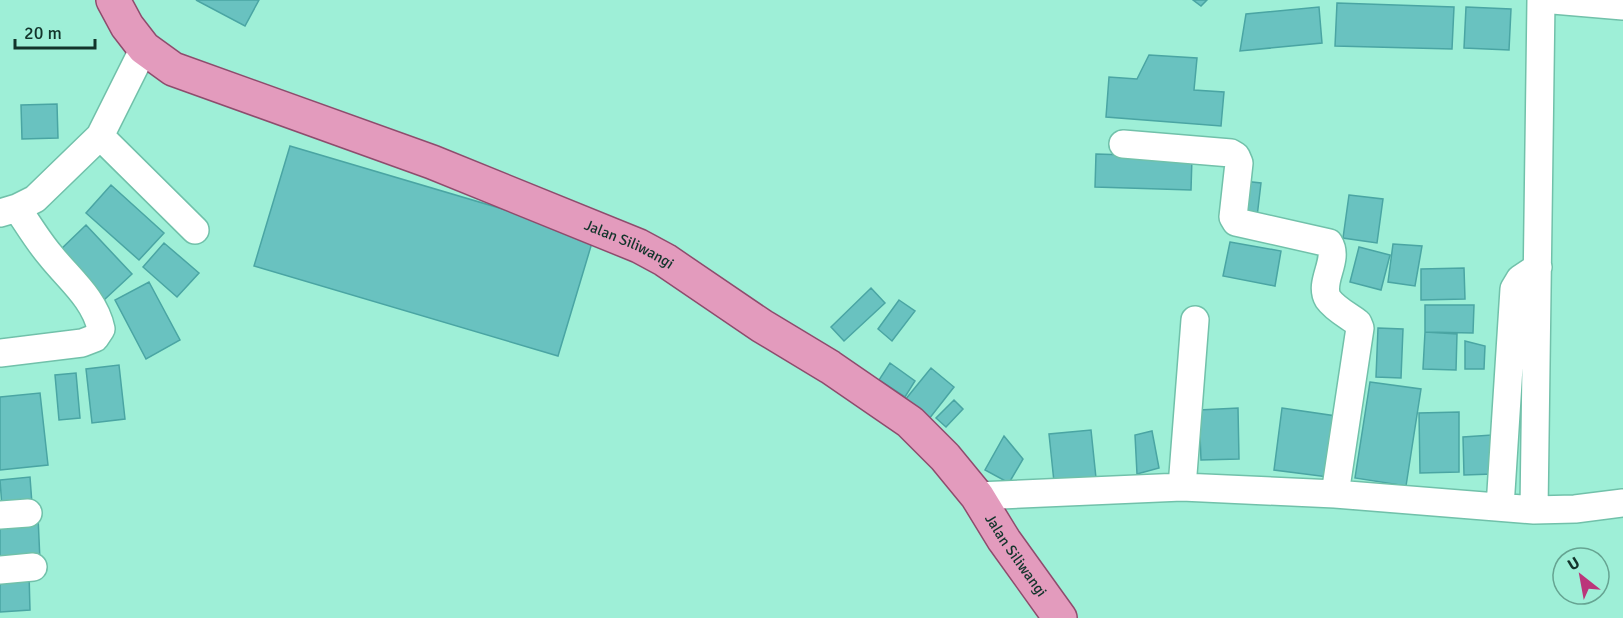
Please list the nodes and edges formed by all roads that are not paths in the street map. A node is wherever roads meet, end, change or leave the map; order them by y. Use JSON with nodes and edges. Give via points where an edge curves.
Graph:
{"nodes":[{"id":1,"x":113,"y":0,"type":"edge"},
{"id":2,"x":1541,"y":0,"type":"edge"},
{"id":3,"x":1553,"y":0,"type":"edge"},
{"id":4,"x":1623,"y":6,"type":"edge"},
{"id":5,"x":144,"y":48,"type":"junction"},
{"id":6,"x":100,"y":135,"type":"junction"},
{"id":7,"x":1123,"y":144,"type":"dead end"},
{"id":8,"x":9,"y":211,"type":"edge"},
{"id":9,"x":195,"y":230,"type":"dead end"},
{"id":10,"x":1538,"y":267,"type":"junction"},
{"id":11,"x":1195,"y":320,"type":"dead end"},
{"id":12,"x":0,"y":353,"type":"edge"},
{"id":13,"x":1182,"y":487,"type":"junction"},
{"id":14,"x":1335,"y":494,"type":"junction"},
{"id":15,"x":976,"y":496,"type":"junction"},
{"id":16,"x":1623,"y":503,"type":"edge"},
{"id":17,"x":1500,"y":507,"type":"junction"},
{"id":18,"x":1534,"y":510,"type":"junction"},
{"id":19,"x":28,"y":513,"type":"dead end"},
{"id":20,"x":0,"y":515,"type":"edge"},
{"id":21,"x":33,"y":567,"type":"dead end"},
{"id":22,"x":0,"y":570,"type":"edge"},
{"id":23,"x":1060,"y":618,"type":"edge"}],
"edges":[{"from":1,"to":5,"type":"main road","name":"Jalan Siliwangi"},
{"from":2,"to":10,"type":"street"},
{"from":3,"to":4,"type":"street"},
{"from":5,"to":6,"type":"street"},
{"from":5,"to":15,"type":"main road","name":"Jalan Siliwangi","via":[[174,69],[432,162],[639,246],[898,412],[945,457]]},
{"from":6,"to":8,"type":"street","via":[[35,199]]},
{"from":6,"to":9,"type":"street"},
{"from":7,"to":14,"type":"street","via":[[1231,153],[1239,163],[1233,217],[1236,222],[1331,245],[1326,296],[1360,328]]},
{"from":8,"to":12,"type":"street","via":[[77,286],[98,315],[101,329],[95,338],[82,343]]},
{"from":10,"to":17,"type":"street","via":[[1520,279],[1514,289]]},
{"from":10,"to":18,"type":"street"},
{"from":11,"to":13,"type":"street"},
{"from":13,"to":14,"type":"street"},
{"from":13,"to":15,"type":"street"},
{"from":14,"to":17,"type":"street"},
{"from":15,"to":23,"type":"main road","name":"Jalan Siliwangi"},
{"from":16,"to":18,"type":"street"},
{"from":17,"to":18,"type":"street"},
{"from":19,"to":20,"type":"street"},
{"from":21,"to":22,"type":"street"}]}
